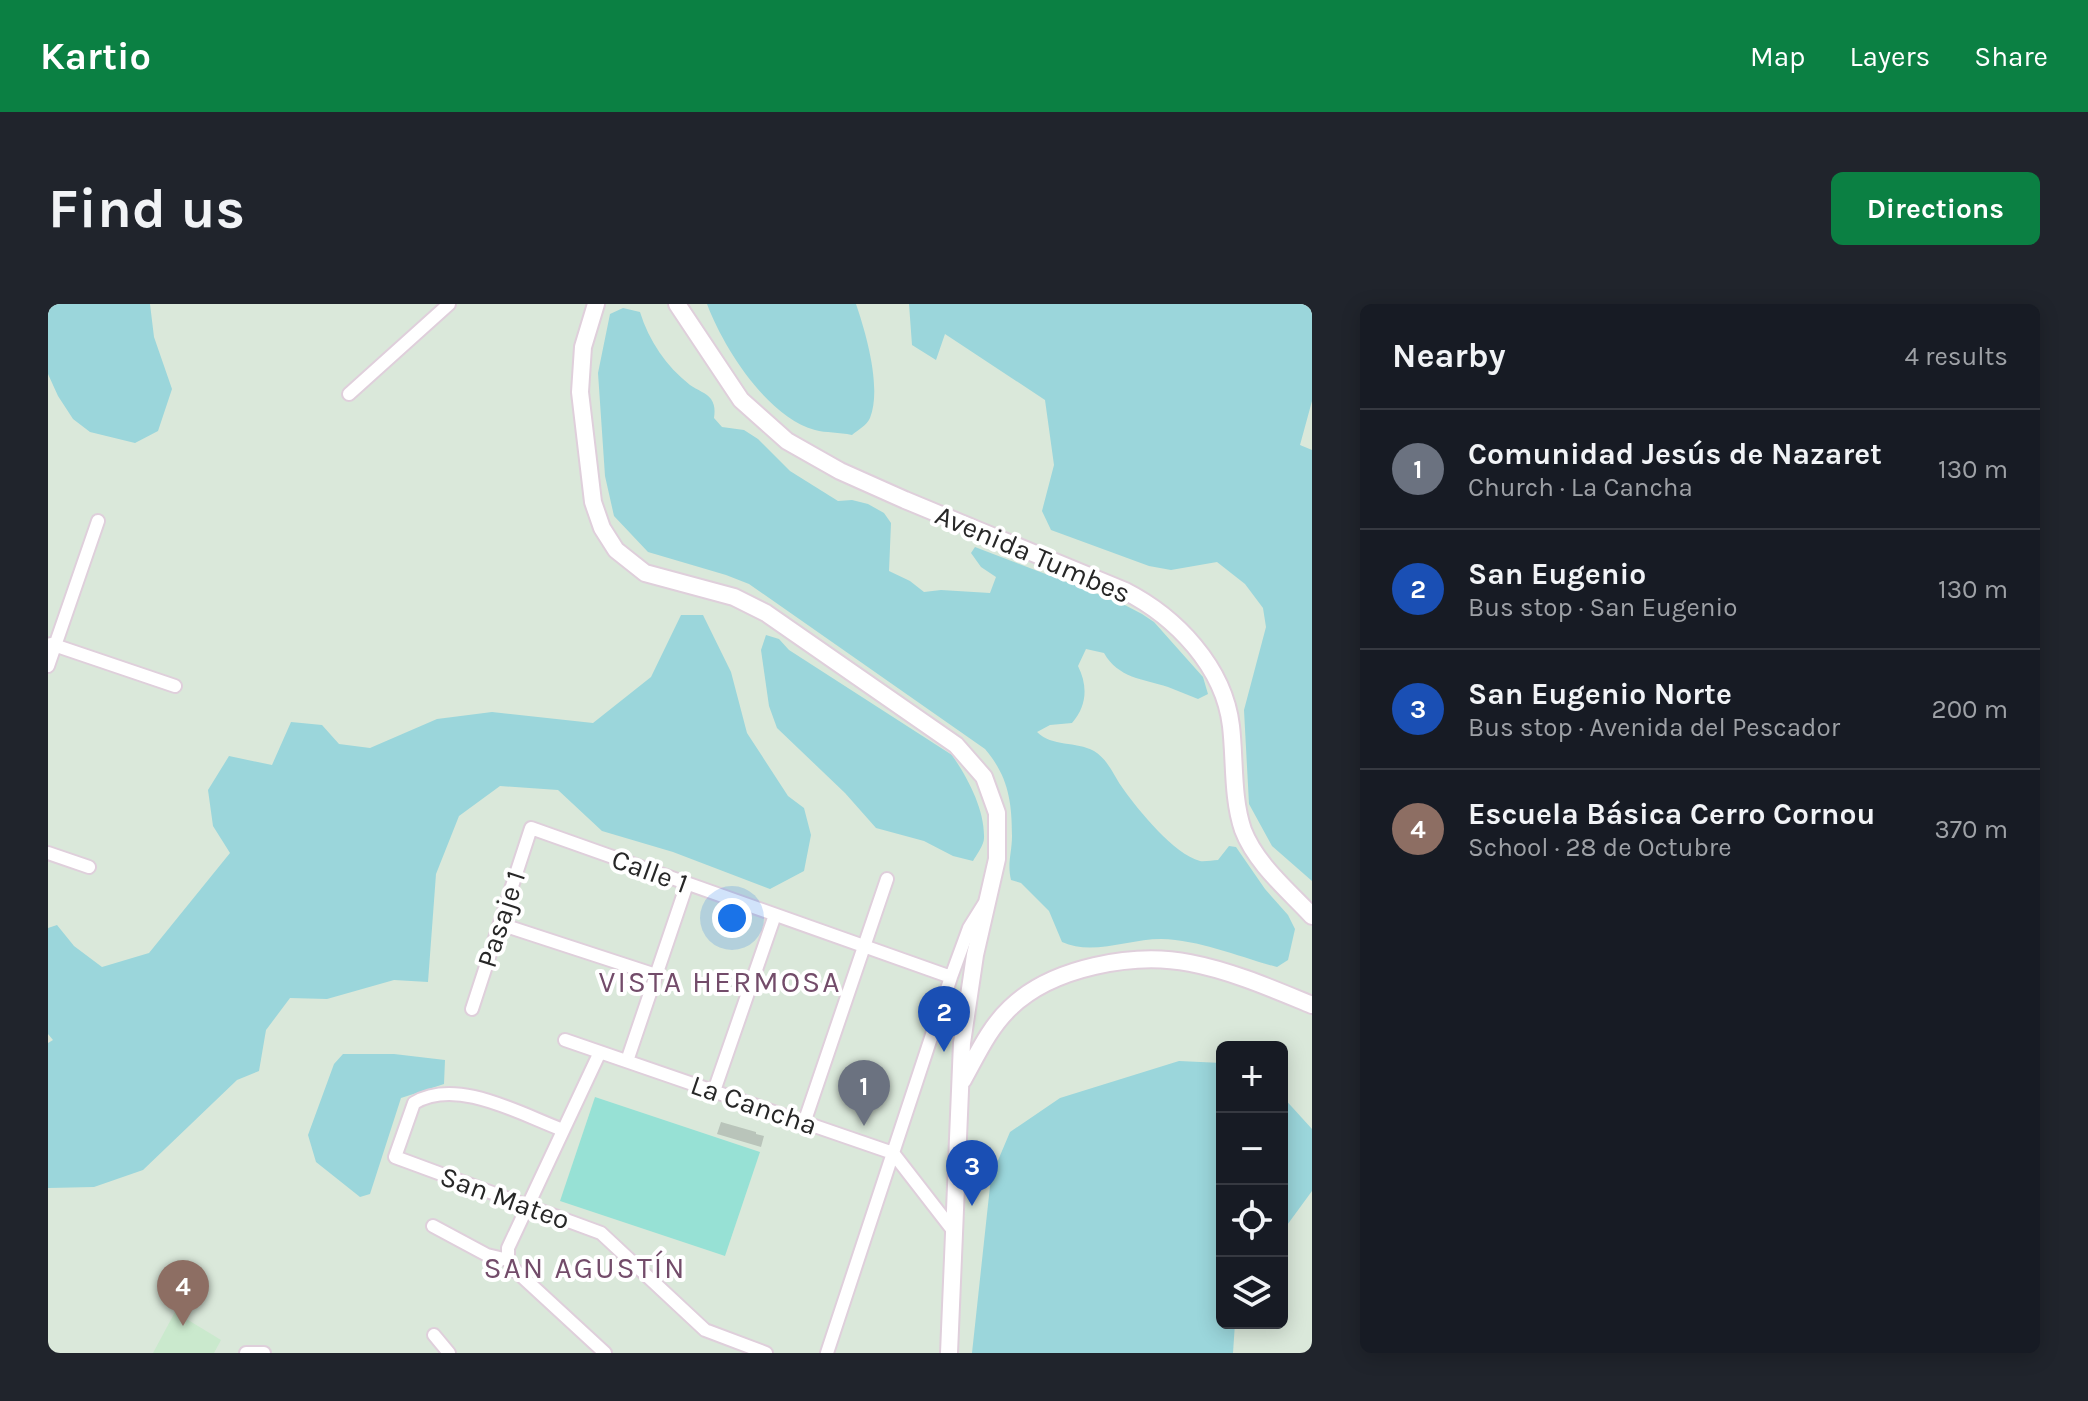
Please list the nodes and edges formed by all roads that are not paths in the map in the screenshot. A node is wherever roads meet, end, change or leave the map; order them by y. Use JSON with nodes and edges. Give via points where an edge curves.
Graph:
{"nodes":[{"id":1,"x":449,"y":304,"type":"edge"},
{"id":2,"x":677,"y":304,"type":"edge"},
{"id":3,"x":690,"y":304,"type":"edge"},
{"id":4,"x":597,"y":306,"type":"edge"},
{"id":5,"x":349,"y":394,"type":"dead end"},
{"id":6,"x":764,"y":421,"type":"junction"},
{"id":7,"x":98,"y":521,"type":"dead end"},
{"id":8,"x":52,"y":644,"type":"edge"},
{"id":9,"x":48,"y":666,"type":"edge"},
{"id":10,"x":175,"y":686,"type":"dead end"},
{"id":11,"x":531,"y":828,"type":"joint"},
{"id":12,"x":48,"y":853,"type":"edge"},
{"id":13,"x":89,"y":867,"type":"dead end"},
{"id":14,"x":887,"y":879,"type":"dead end"},
{"id":15,"x":687,"y":884,"type":"junction"},
{"id":16,"x":989,"y":897,"type":"junction"},
{"id":17,"x":775,"y":915,"type":"junction"},
{"id":18,"x":1312,"y":916,"type":"edge"},
{"id":19,"x":500,"y":924,"type":"junction"},
{"id":20,"x":864,"y":947,"type":"junction"},
{"id":21,"x":656,"y":975,"type":"junction"},
{"id":22,"x":951,"y":977,"type":"junction"},
{"id":23,"x":1312,"y":1005,"type":"edge"},
{"id":24,"x":472,"y":1009,"type":"dead end"},
{"id":25,"x":565,"y":1040,"type":"dead end"},
{"id":26,"x":600,"y":1052,"type":"junction"},
{"id":27,"x":627,"y":1061,"type":"junction"},
{"id":28,"x":960,"y":1085,"type":"junction"},
{"id":29,"x":714,"y":1091,"type":"junction"},
{"id":30,"x":804,"y":1123,"type":"junction"},
{"id":31,"x":563,"y":1130,"type":"junction"},
{"id":32,"x":893,"y":1153,"type":"junction"},
{"id":33,"x":527,"y":1206,"type":"junction"},
{"id":34,"x":433,"y":1226,"type":"dead end"},
{"id":35,"x":955,"y":1233,"type":"junction"},
{"id":36,"x":508,"y":1260,"type":"junction"},
{"id":37,"x":434,"y":1335,"type":"dead end"},
{"id":38,"x":246,"y":1353,"type":"edge"},
{"id":39,"x":264,"y":1353,"type":"edge"},
{"id":40,"x":449,"y":1353,"type":"edge"},
{"id":41,"x":605,"y":1353,"type":"edge"},
{"id":42,"x":766,"y":1353,"type":"edge"},
{"id":43,"x":827,"y":1353,"type":"edge"},
{"id":44,"x":949,"y":1353,"type":"edge"}],
"edges":[{"from":1,"to":5,"type":"street"},
{"from":2,"to":6,"type":"main road","name":"Avenida Tumbes","via":[[728,383]]},
{"from":3,"to":6,"type":"main road","name":"Avenida Tumbes"},
{"from":4,"to":16,"type":"main road","via":[[583,347],[580,392],[593,502],[609,540],[645,573],[755,607],[966,755],[984,777],[997,813],[999,844]]},
{"from":6,"to":18,"type":"main road","name":"Avenida Tumbes","via":[[787,441],[840,471],[1111,585],[1161,614],[1205,660],[1224,695],[1247,839]]},
{"from":7,"to":8,"type":"street"},
{"from":8,"to":9,"type":"street"},
{"from":8,"to":10,"type":"street"},
{"from":11,"to":15,"type":"street","name":"Calle 1"},
{"from":11,"to":19,"type":"street","name":"Pasaje 1"},
{"from":12,"to":13,"type":"street"},
{"from":14,"to":20,"type":"street"},
{"from":15,"to":17,"type":"street","name":"Calle 1"},
{"from":15,"to":21,"type":"street"},
{"from":16,"to":22,"type":"street","via":[[969,928]]},
{"from":16,"to":28,"type":"main road","via":[[965,1018]]},
{"from":17,"to":20,"type":"street","name":"Calle 1"},
{"from":17,"to":29,"type":"street"},
{"from":19,"to":21,"type":"street"},
{"from":19,"to":24,"type":"street","name":"Pasaje 1"},
{"from":20,"to":22,"type":"street","name":"Calle 1"},
{"from":20,"to":30,"type":"street"},
{"from":21,"to":27,"type":"street"},
{"from":22,"to":32,"type":"street"},
{"from":23,"to":28,"type":"main road","via":[[1179,961],[1088,968],[1049,981],[1011,1007],[991,1030]]},
{"from":25,"to":26,"type":"street","name":"La Cancha"},
{"from":26,"to":27,"type":"street","name":"La Cancha"},
{"from":26,"to":31,"type":"street"},
{"from":27,"to":29,"type":"street","name":"La Cancha"},
{"from":28,"to":35,"type":"main road"},
{"from":29,"to":30,"type":"street","name":"La Cancha"},
{"from":30,"to":32,"type":"street","name":"La Cancha"},
{"from":31,"to":33,"type":"street"},
{"from":31,"to":33,"type":"street","name":"San Mateo","via":[[455,1092],[414,1103],[395,1157]]},
{"from":32,"to":35,"type":"street"},
{"from":32,"to":43,"type":"street"},
{"from":33,"to":36,"type":"street"},
{"from":33,"to":42,"type":"street","name":"San Mateo","via":[[606,1237],[705,1330]]},
{"from":34,"to":36,"type":"street","via":[[487,1255]]},
{"from":35,"to":44,"type":"main road"},
{"from":36,"to":41,"type":"street"},
{"from":37,"to":40,"type":"street"},
{"from":38,"to":39,"type":"street"}]}
